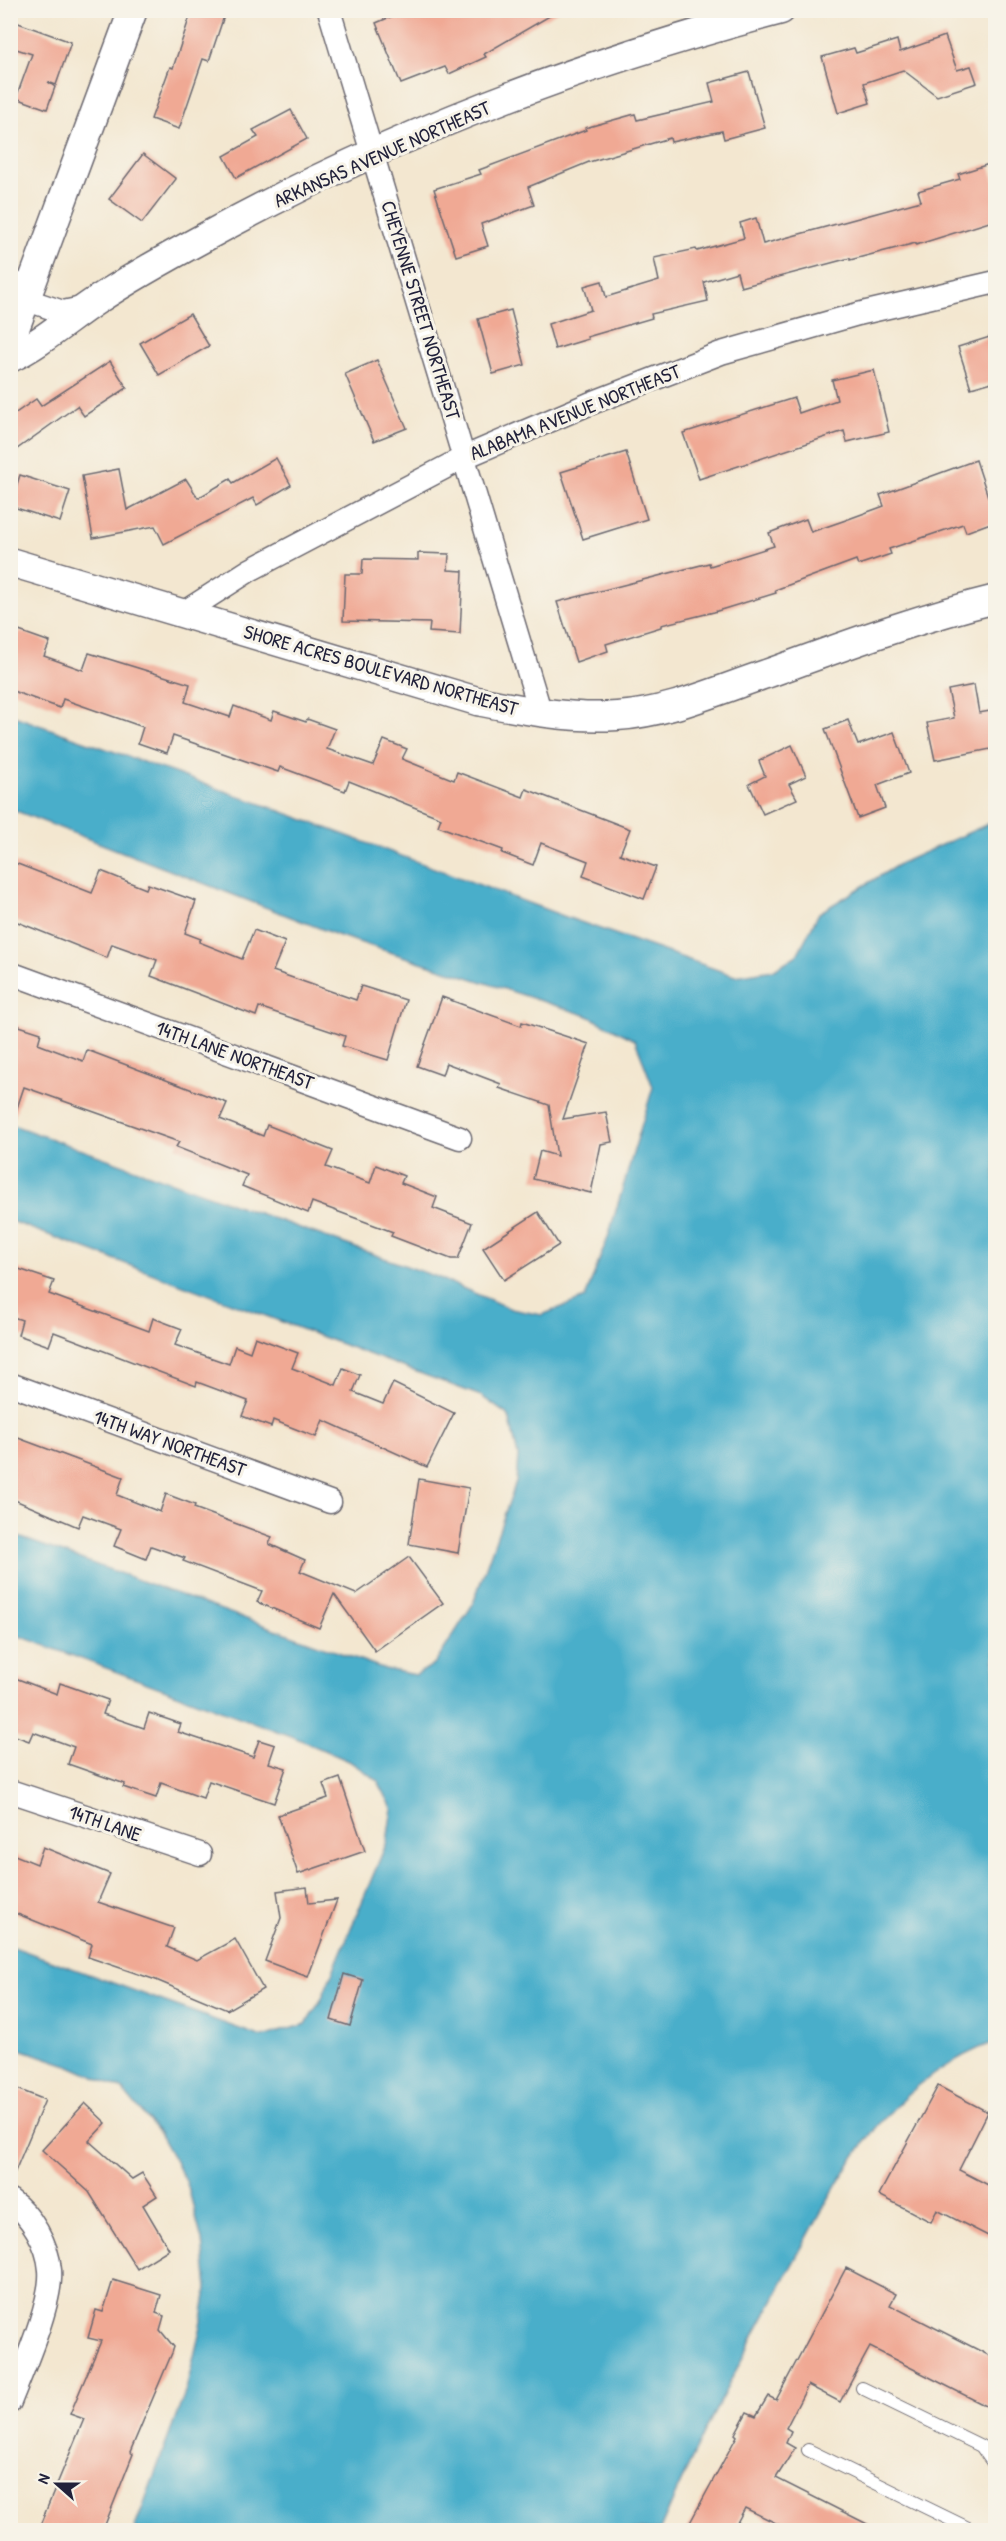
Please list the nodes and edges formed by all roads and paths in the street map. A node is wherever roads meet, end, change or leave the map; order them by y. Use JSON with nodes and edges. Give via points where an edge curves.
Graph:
{"nodes":[{"id":1,"x":133,"y":10,"type":"edge"},
{"id":2,"x":329,"y":10,"type":"edge"},
{"id":3,"x":781,"y":10,"type":"edge"},
{"id":4,"x":373,"y":154,"type":"junction"},
{"id":5,"x":996,"y":282,"type":"edge"},
{"id":6,"x":22,"y":290,"type":"edge"},
{"id":7,"x":88,"y":306,"type":"junction"},
{"id":8,"x":10,"y":342,"type":"edge"},
{"id":9,"x":10,"y":358,"type":"edge"},
{"id":10,"x":465,"y":457,"type":"junction"},
{"id":11,"x":10,"y":562,"type":"edge"},
{"id":12,"x":996,"y":599,"type":"edge"},
{"id":13,"x":183,"y":613,"type":"junction"},
{"id":14,"x":541,"y":714,"type":"junction"},
{"id":15,"x":10,"y":973,"type":"edge"},
{"id":16,"x":460,"y":1138,"type":"dead end"},
{"id":17,"x":10,"y":1383,"type":"edge"},
{"id":18,"x":330,"y":1502,"type":"dead end"},
{"id":19,"x":10,"y":1791,"type":"edge"},
{"id":20,"x":200,"y":1854,"type":"dead end"},
{"id":21,"x":10,"y":2200,"type":"edge"},
{"id":22,"x":862,"y":2388,"type":"dead end"},
{"id":23,"x":10,"y":2402,"type":"edge"},
{"id":24,"x":808,"y":2450,"type":"dead end"},
{"id":25,"x":996,"y":2467,"type":"edge"},
{"id":26,"x":972,"y":2530,"type":"edge"}],
"edges":[{"from":1,"to":6,"type":"street"},
{"from":2,"to":4,"type":"street","name":"CHEYENNE STREET NORTHEAST"},
{"from":3,"to":4,"type":"street","name":"ARKANSAS AVENUE NORTHEAST","via":[[629,54],[449,121]]},
{"from":4,"to":7,"type":"street","name":"ARKANSAS AVENUE NORTHEAST","via":[[208,236]]},
{"from":4,"to":10,"type":"street","name":"CHEYENNE STREET NORTHEAST"},
{"from":5,"to":10,"type":"street","name":"ALABAMA AVENUE NORTHEAST","via":[[858,314],[721,353]]},
{"from":6,"to":7,"type":"street","via":[[63,312]]},
{"from":6,"to":8,"type":"street"},
{"from":7,"to":9,"type":"street","name":"ARKANSAS AVENUE NORTHEAST"},
{"from":10,"to":13,"type":"street","name":"ALABAMA AVENUE NORTHEAST","via":[[250,570]]},
{"from":10,"to":14,"type":"street","name":"CHEYENNE STREET NORTHEAST"},
{"from":11,"to":13,"type":"street","name":"SHORE ACRES BOULEVARD NORTHEAST"},
{"from":12,"to":14,"type":"street","name":"SHORE ACRES BOULEVARD NORTHEAST","via":[[657,710],[619,716]]},
{"from":13,"to":14,"type":"street","name":"SHORE ACRES BOULEVARD NORTHEAST","via":[[466,698]]},
{"from":15,"to":16,"type":"street","name":"14TH LANE NORTHEAST"},
{"from":17,"to":18,"type":"street","name":"14TH WAY NORTHEAST"},
{"from":19,"to":20,"type":"street","name":"14TH LANE"},
{"from":21,"to":23,"type":"street","via":[[34,2224],[50,2270],[44,2308]]},
{"from":22,"to":25,"type":"lane","via":[[981,2446]]},
{"from":24,"to":26,"type":"lane"}]}
